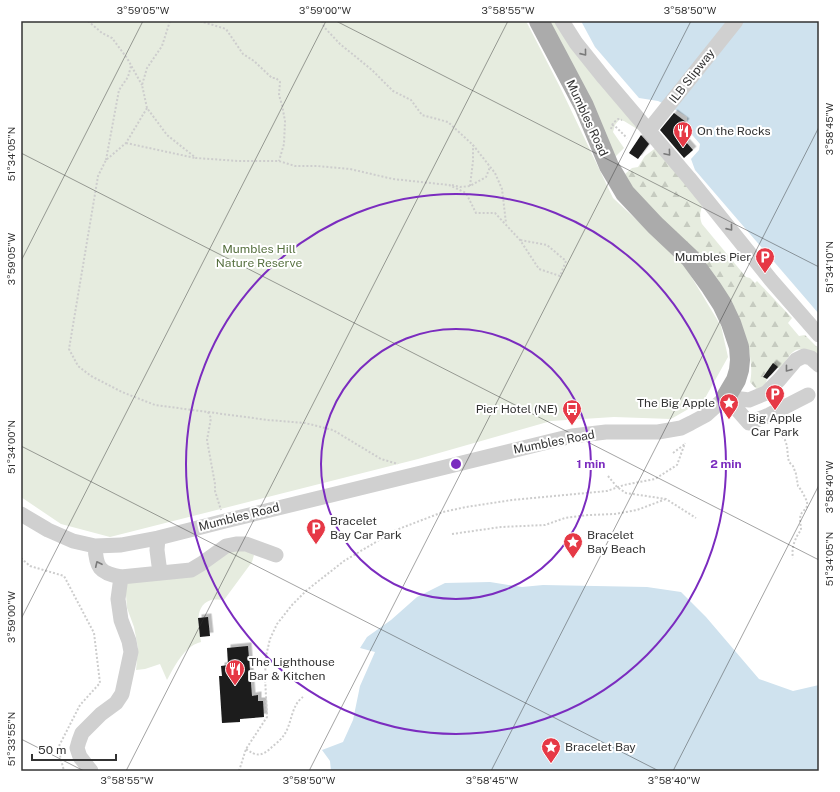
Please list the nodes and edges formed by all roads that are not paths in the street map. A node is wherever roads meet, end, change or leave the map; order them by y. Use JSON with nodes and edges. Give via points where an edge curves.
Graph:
{"nodes":[{"id":1,"x":539,"y":21,"type":"edge"},
{"id":2,"x":562,"y":21,"type":"edge"},
{"id":3,"x":736,"y":21,"type":"edge"},
{"id":4,"x":649,"y":130,"type":"junction"},
{"id":5,"x":819,"y":335,"type":"edge"},
{"id":6,"x":819,"y":365,"type":"edge"},
{"id":7,"x":808,"y":395,"type":"dead end"},
{"id":8,"x":726,"y":397,"type":"junction"},
{"id":9,"x":21,"y":514,"type":"edge"},
{"id":10,"x":158,"y":538,"type":"junction"},
{"id":11,"x":95,"y":546,"type":"junction"},
{"id":12,"x":276,"y":555,"type":"dead end"},
{"id":13,"x":160,"y":573,"type":"junction"},
{"id":14,"x":120,"y":576,"type":"junction"},
{"id":15,"x":91,"y":771,"type":"edge"}],
"edges":[{"from":1,"to":8,"type":"main road","name":"Mumbles Road","via":[[584,106],[610,166],[625,193],[690,258],[722,304],[739,347],[740,360],[736,380]]},
{"from":2,"to":4,"type":"street","one_way":true,"via":[[576,43]]},
{"from":3,"to":4,"type":"street","name":"ILB Slipway"},
{"from":4,"to":5,"type":"street","one_way":true},
{"from":6,"to":8,"type":"street","one_way":true,"via":[[804,356],[796,360],[766,393],[749,400]]},
{"from":7,"to":8,"type":"street","via":[[749,423]]},
{"from":8,"to":10,"type":"street","name":"Mumbles Road","via":[[706,415],[681,428],[658,432],[606,432],[572,436]]},
{"from":9,"to":11,"type":"street","name":"Mumbles Road","via":[[60,536]]},
{"from":10,"to":11,"type":"street","name":"Mumbles Road","via":[[121,545]]},
{"from":10,"to":13,"type":"street"},
{"from":14,"to":11,"type":"street","one_way":true,"via":[[110,575],[100,569]]},
{"from":12,"to":13,"type":"street","via":[[246,544],[236,544],[226,546],[190,570]]},
{"from":13,"to":14,"type":"street"},
{"from":14,"to":15,"type":"street","via":[[118,600],[131,652],[122,694],[116,703],[82,733],[79,741],[77,748],[80,757]]}]}
